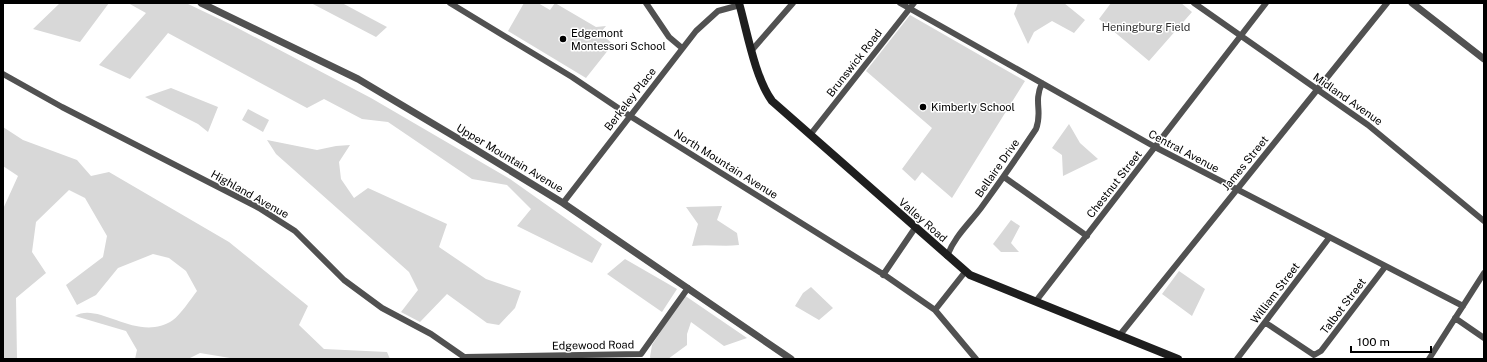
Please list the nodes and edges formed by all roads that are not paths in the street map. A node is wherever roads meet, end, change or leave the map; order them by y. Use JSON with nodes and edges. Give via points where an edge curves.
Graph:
{"nodes":[{"id":1,"x":201,"y":3,"type":"edge"},
{"id":2,"x":450,"y":3,"type":"edge"},
{"id":3,"x":646,"y":3,"type":"edge"},
{"id":4,"x":793,"y":3,"type":"edge"},
{"id":5,"x":900,"y":3,"type":"edge"},
{"id":6,"x":914,"y":3,"type":"edge"},
{"id":7,"x":1194,"y":3,"type":"edge"},
{"id":8,"x":1266,"y":3,"type":"edge"},
{"id":9,"x":1387,"y":3,"type":"edge"},
{"id":10,"x":1412,"y":3,"type":"edge"},
{"id":11,"x":740,"y":4,"type":"edge"},
{"id":12,"x":910,"y":8,"type":"junction"},
{"id":13,"x":1240,"y":36,"type":"junction"},
{"id":14,"x":682,"y":48,"type":"junction"},
{"id":15,"x":752,"y":50,"type":"junction"},
{"id":16,"x":1484,"y":59,"type":"edge"},
{"id":17,"x":3,"y":74,"type":"edge"},
{"id":18,"x":1042,"y":83,"type":"junction"},
{"id":19,"x":1317,"y":89,"type":"junction"},
{"id":20,"x":630,"y":116,"type":"junction"},
{"id":21,"x":810,"y":135,"type":"junction"},
{"id":22,"x":1155,"y":147,"type":"junction"},
{"id":23,"x":1004,"y":177,"type":"junction"},
{"id":24,"x":1236,"y":190,"type":"junction"},
{"id":25,"x":563,"y":203,"type":"junction"},
{"id":26,"x":1484,"y":221,"type":"edge"},
{"id":27,"x":915,"y":228,"type":"junction"},
{"id":28,"x":1087,"y":236,"type":"junction"},
{"id":29,"x":1329,"y":238,"type":"junction"},
{"id":30,"x":947,"y":256,"type":"junction"},
{"id":31,"x":1385,"y":267,"type":"junction"},
{"id":32,"x":965,"y":272,"type":"junction"},
{"id":33,"x":1484,"y":273,"type":"edge"},
{"id":34,"x":883,"y":275,"type":"junction"},
{"id":35,"x":688,"y":288,"type":"junction"},
{"id":36,"x":1036,"y":302,"type":"junction"},
{"id":37,"x":1463,"y":306,"type":"junction"},
{"id":38,"x":935,"y":310,"type":"junction"},
{"id":39,"x":1455,"y":318,"type":"junction"},
{"id":40,"x":1266,"y":323,"type":"junction"},
{"id":41,"x":1119,"y":336,"type":"junction"},
{"id":42,"x":1484,"y":338,"type":"edge"},
{"id":43,"x":642,"y":356,"type":"edge"},
{"id":44,"x":466,"y":358,"type":"edge"},
{"id":45,"x":791,"y":359,"type":"edge"},
{"id":46,"x":976,"y":359,"type":"edge"},
{"id":47,"x":1176,"y":359,"type":"edge"},
{"id":48,"x":1237,"y":359,"type":"edge"},
{"id":49,"x":1429,"y":359,"type":"edge"}],
"edges":[{"from":1,"to":25,"type":"street","name":"Upper Mountain Avenue","via":[[358,79]]},
{"from":2,"to":20,"type":"street","name":"North Mountain Avenue","via":[[572,77]]},
{"from":3,"to":14,"type":"street","via":[[668,37]]},
{"from":4,"to":15,"type":"street"},
{"from":5,"to":12,"type":"street","name":"Central Avenue"},
{"from":6,"to":12,"type":"street","name":"Brunswick Road"},
{"from":7,"to":13,"type":"street","name":"Midland Avenue"},
{"from":8,"to":13,"type":"street","name":"Chestnut Street"},
{"from":9,"to":19,"type":"street","name":"James Street"},
{"from":10,"to":16,"type":"street"},
{"from":11,"to":14,"type":"street","name":"Berkeley Place","via":[[714,14]]},
{"from":11,"to":15,"type":"main road","name":"Valley Road"},
{"from":12,"to":18,"type":"street","name":"Central Avenue"},
{"from":12,"to":21,"type":"street","name":"Brunswick Road"},
{"from":13,"to":19,"type":"street","name":"Midland Avenue"},
{"from":13,"to":22,"type":"street","name":"Chestnut Street"},
{"from":14,"to":20,"type":"street","name":"Berkeley Place"},
{"from":15,"to":21,"type":"main road","name":"Valley Road","via":[[765,91]]},
{"from":17,"to":44,"type":"street","name":"Highland Avenue","via":[[258,208],[295,231],[344,280],[382,308],[431,334]]},
{"from":18,"to":22,"type":"street","name":"Central Avenue"},
{"from":18,"to":23,"type":"street","name":"Bellaire Drive","via":[[1037,93],[1039,120],[1036,129]]},
{"from":19,"to":24,"type":"street","name":"James Street"},
{"from":19,"to":26,"type":"street","name":"Midland Avenue","via":[[1380,134]]},
{"from":20,"to":25,"type":"street","name":"Berkeley Place"},
{"from":20,"to":34,"type":"street","name":"North Mountain Avenue"},
{"from":21,"to":27,"type":"main road","name":"Valley Road"},
{"from":22,"to":24,"type":"street","name":"Central Avenue"},
{"from":22,"to":28,"type":"street","name":"Chestnut Street"},
{"from":23,"to":28,"type":"street"},
{"from":23,"to":30,"type":"street","name":"Bellaire Drive","via":[[972,220],[958,234]]},
{"from":24,"to":29,"type":"street","name":"Central Avenue"},
{"from":24,"to":41,"type":"street","name":"James Street"},
{"from":25,"to":35,"type":"street","name":"Upper Mountain Avenue"},
{"from":27,"to":30,"type":"main road","name":"Valley Road"},
{"from":27,"to":34,"type":"street"},
{"from":28,"to":36,"type":"street","name":"Chestnut Street"},
{"from":29,"to":31,"type":"street","name":"Central Avenue"},
{"from":29,"to":40,"type":"street","name":"William Street"},
{"from":30,"to":32,"type":"main road","name":"Valley Road"},
{"from":31,"to":37,"type":"street","name":"Central Avenue"},
{"from":31,"to":40,"type":"street","name":"Talbot Street","via":[[1321,351],[1314,355]]},
{"from":32,"to":36,"type":"main road","name":"Valley Road"},
{"from":32,"to":38,"type":"street"},
{"from":33,"to":37,"type":"street"},
{"from":34,"to":38,"type":"street","name":"North Mountain Avenue"},
{"from":35,"to":43,"type":"street","name":"Edgewood Road"},
{"from":35,"to":45,"type":"street","name":"Upper Mountain Avenue"},
{"from":36,"to":41,"type":"main road","name":"Valley Road"},
{"from":37,"to":39,"type":"street"},
{"from":38,"to":46,"type":"street","name":"North Mountain Avenue"},
{"from":39,"to":42,"type":"street"},
{"from":39,"to":49,"type":"street"},
{"from":40,"to":48,"type":"street","name":"William Street"},
{"from":41,"to":47,"type":"main road","name":"Valley Road"},
{"from":43,"to":44,"type":"street","name":"Edgewood Road"}]}
